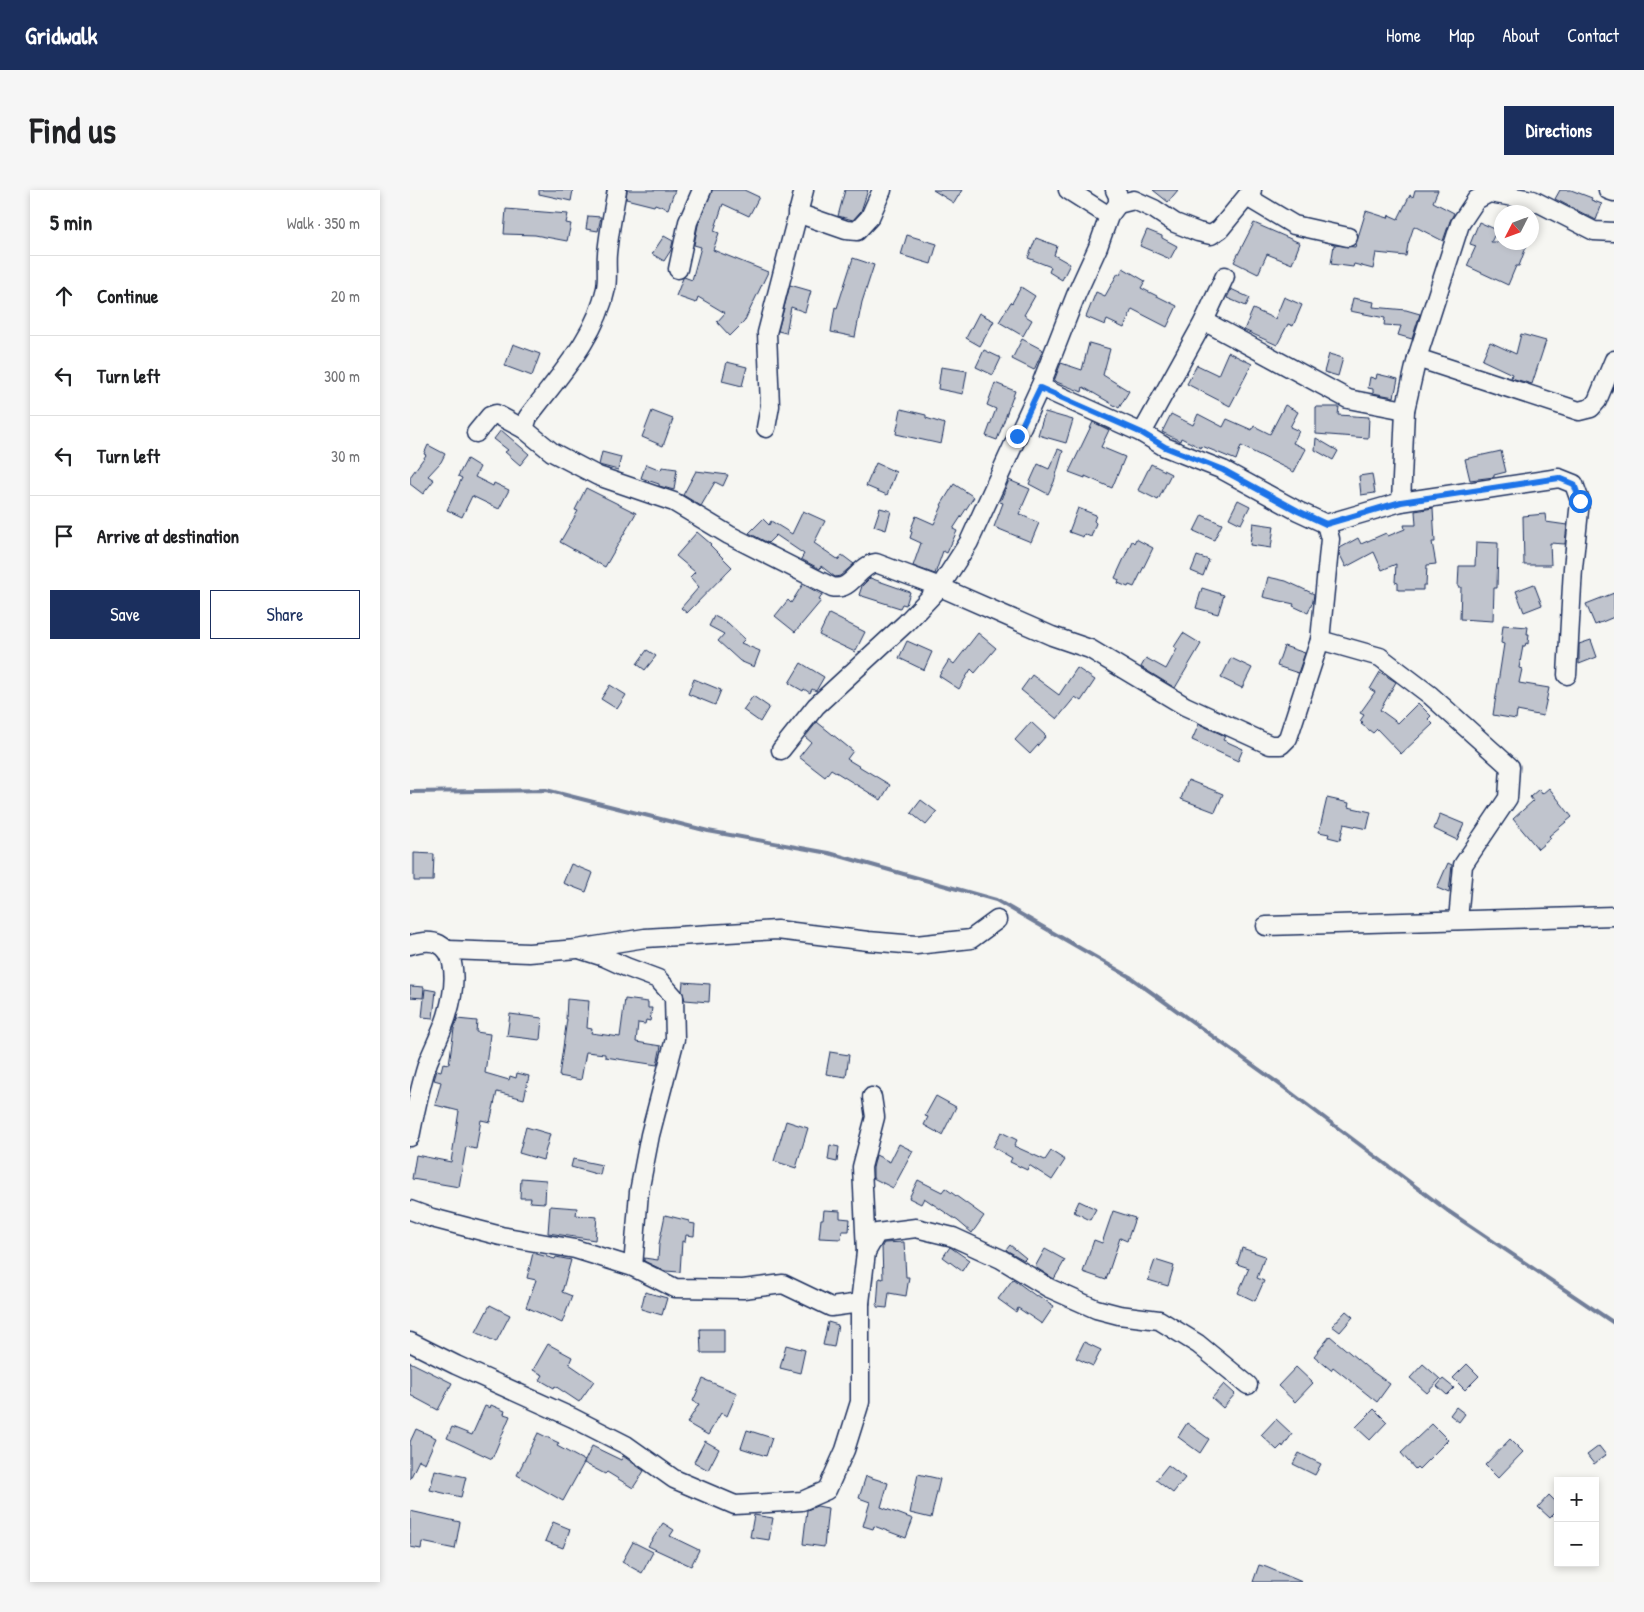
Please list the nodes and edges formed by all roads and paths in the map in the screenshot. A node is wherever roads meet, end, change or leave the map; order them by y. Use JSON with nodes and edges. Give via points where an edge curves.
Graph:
{"nodes":[{"id":1,"x":617,"y":190,"type":"edge"},
{"id":2,"x":702,"y":190,"type":"edge"},
{"id":3,"x":882,"y":190,"type":"edge"},
{"id":4,"x":1068,"y":190,"type":"edge"},
{"id":5,"x":1608,"y":190,"type":"edge"},
{"id":6,"x":800,"y":192,"type":"edge"},
{"id":7,"x":1614,"y":192,"type":"edge"},
{"id":8,"x":1250,"y":194,"type":"edge"},
{"id":9,"x":1114,"y":203,"type":"edge"},
{"id":10,"x":797,"y":213,"type":"junction"},
{"id":11,"x":1614,"y":232,"type":"edge"},
{"id":12,"x":1348,"y":237,"type":"dead end"},
{"id":13,"x":678,"y":269,"type":"dead end"},
{"id":14,"x":1225,"y":276,"type":"dead end"},
{"id":15,"x":1204,"y":321,"type":"junction"},
{"id":16,"x":1417,"y":358,"type":"junction"},
{"id":17,"x":1614,"y":360,"type":"edge"},
{"id":18,"x":1040,"y":388,"type":"junction"},
{"id":19,"x":1405,"y":410,"type":"junction"},
{"id":20,"x":766,"y":428,"type":"dead end"},
{"id":21,"x":524,"y":429,"type":"junction"},
{"id":22,"x":476,"y":433,"type":"dead end"},
{"id":23,"x":1142,"y":433,"type":"junction"},
{"id":24,"x":1401,"y":502,"type":"junction"},
{"id":25,"x":1326,"y":524,"type":"junction"},
{"id":26,"x":940,"y":587,"type":"junction"},
{"id":27,"x":1320,"y":640,"type":"junction"},
{"id":28,"x":1567,"y":675,"type":"dead end"},
{"id":29,"x":781,"y":750,"type":"dead end"},
{"id":30,"x":1614,"y":916,"type":"edge"},
{"id":31,"x":997,"y":920,"type":"dead end"},
{"id":32,"x":1458,"y":920,"type":"junction"},
{"id":33,"x":1266,"y":926,"type":"dead end"},
{"id":34,"x":410,"y":945,"type":"edge"},
{"id":35,"x":577,"y":949,"type":"junction"},
{"id":36,"x":448,"y":950,"type":"junction"},
{"id":37,"x":872,"y":1097,"type":"dead end"},
{"id":38,"x":410,"y":1137,"type":"edge"},
{"id":39,"x":410,"y":1210,"type":"edge"},
{"id":40,"x":866,"y":1252,"type":"junction"},
{"id":41,"x":632,"y":1266,"type":"junction"},
{"id":42,"x":860,"y":1303,"type":"junction"},
{"id":43,"x":410,"y":1342,"type":"edge"},
{"id":44,"x":1248,"y":1385,"type":"dead end"}],
"edges":[{"from":1,"to":21,"type":"street","via":[[607,254],[606,287],[598,315],[579,349],[528,417]]},
{"from":2,"to":13,"type":"street","via":[[688,222]]},
{"from":3,"to":10,"type":"street","via":[[870,217],[857,231]]},
{"from":4,"to":9,"type":"street"},
{"from":5,"to":7,"type":"street"},
{"from":6,"to":10,"type":"street"},
{"from":8,"to":9,"type":"street","via":[[1211,235],[1175,223],[1134,200]]},
{"from":8,"to":12,"type":"street","via":[[1294,225]]},
{"from":9,"to":18,"type":"street"},
{"from":10,"to":20,"type":"street","via":[[767,333],[770,406]]},
{"from":11,"to":16,"type":"street","via":[[1594,231],[1532,200],[1489,193],[1476,200],[1460,224]]},
{"from":14,"to":15,"type":"street"},
{"from":15,"to":19,"type":"street","via":[[1348,399]]},
{"from":15,"to":23,"type":"street"},
{"from":16,"to":17,"type":"street","via":[[1579,411],[1591,408],[1597,401]]},
{"from":16,"to":19,"type":"street"},
{"from":18,"to":23,"type":"street"},
{"from":18,"to":26,"type":"street","via":[[969,542]]},
{"from":19,"to":24,"type":"street"},
{"from":21,"to":22,"type":"street","via":[[496,414],[490,416]]},
{"from":21,"to":26,"type":"street","via":[[552,452],[582,468],[674,502],[729,535],[832,588],[839,589],[869,564],[876,563]]},
{"from":23,"to":25,"type":"street","via":[[1165,447],[1223,470]]},
{"from":24,"to":25,"type":"street"},
{"from":24,"to":28,"type":"street","via":[[1559,478],[1574,484],[1580,501]]},
{"from":25,"to":27,"type":"street","via":[[1330,540]]},
{"from":26,"to":27,"type":"street","via":[[1052,636],[1090,649],[1185,706],[1270,744],[1281,745],[1288,738]]},
{"from":26,"to":29,"type":"street","via":[[816,706]]},
{"from":27,"to":32,"type":"street","via":[[1380,657],[1430,695],[1510,767],[1508,798],[1463,864]]},
{"from":30,"to":32,"type":"street"},
{"from":31,"to":35,"type":"street","via":[[971,939],[916,945],[777,930],[645,938]]},
{"from":32,"to":33,"type":"street"},
{"from":34,"to":36,"type":"street","via":[[438,943]]},
{"from":35,"to":36,"type":"street","via":[[529,953]]},
{"from":35,"to":41,"type":"street","via":[[658,979],[674,997],[674,1039],[650,1135]]},
{"from":36,"to":38,"type":"street","via":[[453,965],[447,1015],[428,1063]]},
{"from":37,"to":40,"type":"street","via":[[875,1117],[862,1167]]},
{"from":39,"to":41,"type":"street","via":[[501,1236],[575,1249]]},
{"from":40,"to":42,"type":"street"},
{"from":40,"to":44,"type":"street","via":[[877,1233],[916,1228],[953,1237],[1096,1309],[1159,1320],[1198,1344]]},
{"from":41,"to":42,"type":"street","via":[[675,1288],[743,1289],[783,1284],[831,1307]]},
{"from":42,"to":43,"type":"street","via":[[860,1402],[846,1450],[827,1490],[802,1501],[735,1505],[674,1480],[626,1445],[591,1427]]}]}
